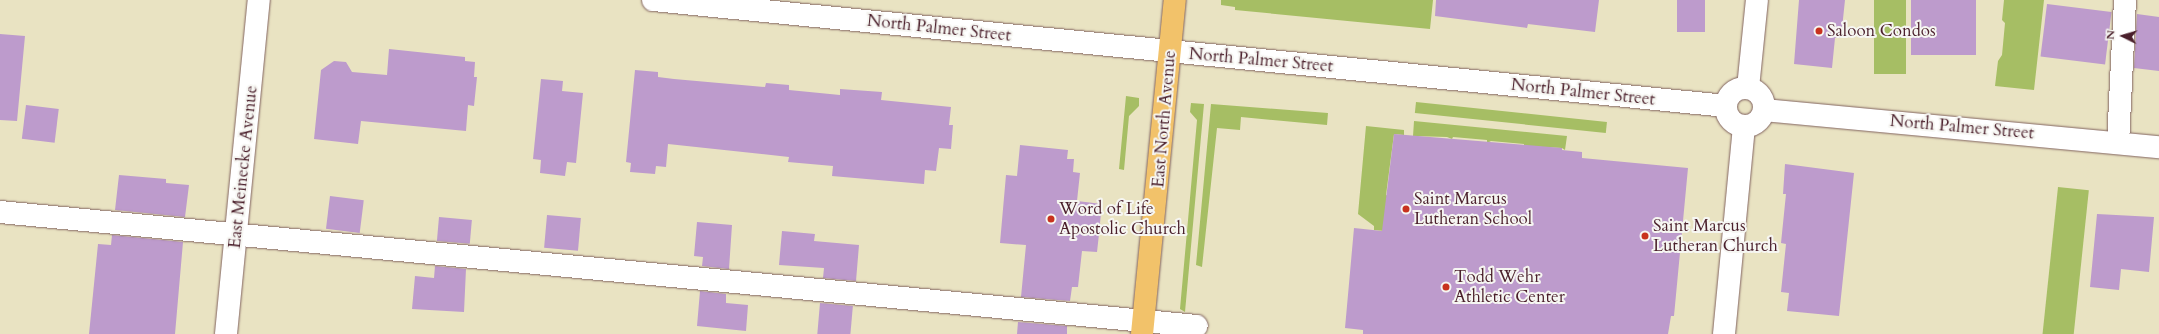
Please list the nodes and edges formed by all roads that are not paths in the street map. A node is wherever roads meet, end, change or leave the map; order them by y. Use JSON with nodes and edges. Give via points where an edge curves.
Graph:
{"nodes":[{"id":1,"x":259,"y":0,"type":"edge"},
{"id":2,"x":653,"y":0,"type":"edge"},
{"id":3,"x":1175,"y":0,"type":"edge"},
{"id":4,"x":1757,"y":0,"type":"edge"},
{"id":5,"x":2125,"y":0,"type":"edge"},
{"id":6,"x":1170,"y":51,"type":"junction"},
{"id":7,"x":1748,"y":88,"type":"junction"},
{"id":8,"x":1726,"y":106,"type":"junction"},
{"id":9,"x":1764,"y":110,"type":"junction"},
{"id":10,"x":1744,"y":126,"type":"junction"},
{"id":11,"x":2118,"y":143,"type":"junction"},
{"id":12,"x":2159,"y":147,"type":"edge"},
{"id":13,"x":0,"y":212,"type":"edge"},
{"id":14,"x":236,"y":233,"type":"junction"},
{"id":15,"x":1197,"y":326,"type":"dead end"},
{"id":16,"x":1143,"y":327,"type":"edge"},
{"id":17,"x":226,"y":334,"type":"edge"},
{"id":18,"x":1724,"y":334,"type":"edge"}],
"edges":[{"from":1,"to":14,"type":"street","name":"East Meinecke Avenue"},
{"from":2,"to":6,"type":"street","name":"North Palmer Street"},
{"from":3,"to":6,"type":"main road","name":"East North Avenue"},
{"from":4,"to":7,"type":"street"},
{"from":5,"to":11,"type":"street"},
{"from":6,"to":8,"type":"street","name":"North Palmer Street"},
{"from":6,"to":16,"type":"main road","name":"East North Avenue"},
{"from":7,"to":8,"type":"street","via":[[1733,92]]},
{"from":7,"to":9,"type":"street","via":[[1760,96]]},
{"from":8,"to":10,"type":"street","via":[[1731,120]]},
{"from":9,"to":10,"type":"street","via":[[1757,122]]},
{"from":9,"to":11,"type":"street","name":"North Palmer Street"},
{"from":10,"to":18,"type":"street"},
{"from":11,"to":12,"type":"street","name":"North Palmer Street"},
{"from":13,"to":14,"type":"street"},
{"from":14,"to":16,"type":"street"},
{"from":14,"to":17,"type":"street","name":"East Meinecke Avenue"},
{"from":15,"to":16,"type":"street"}]}
